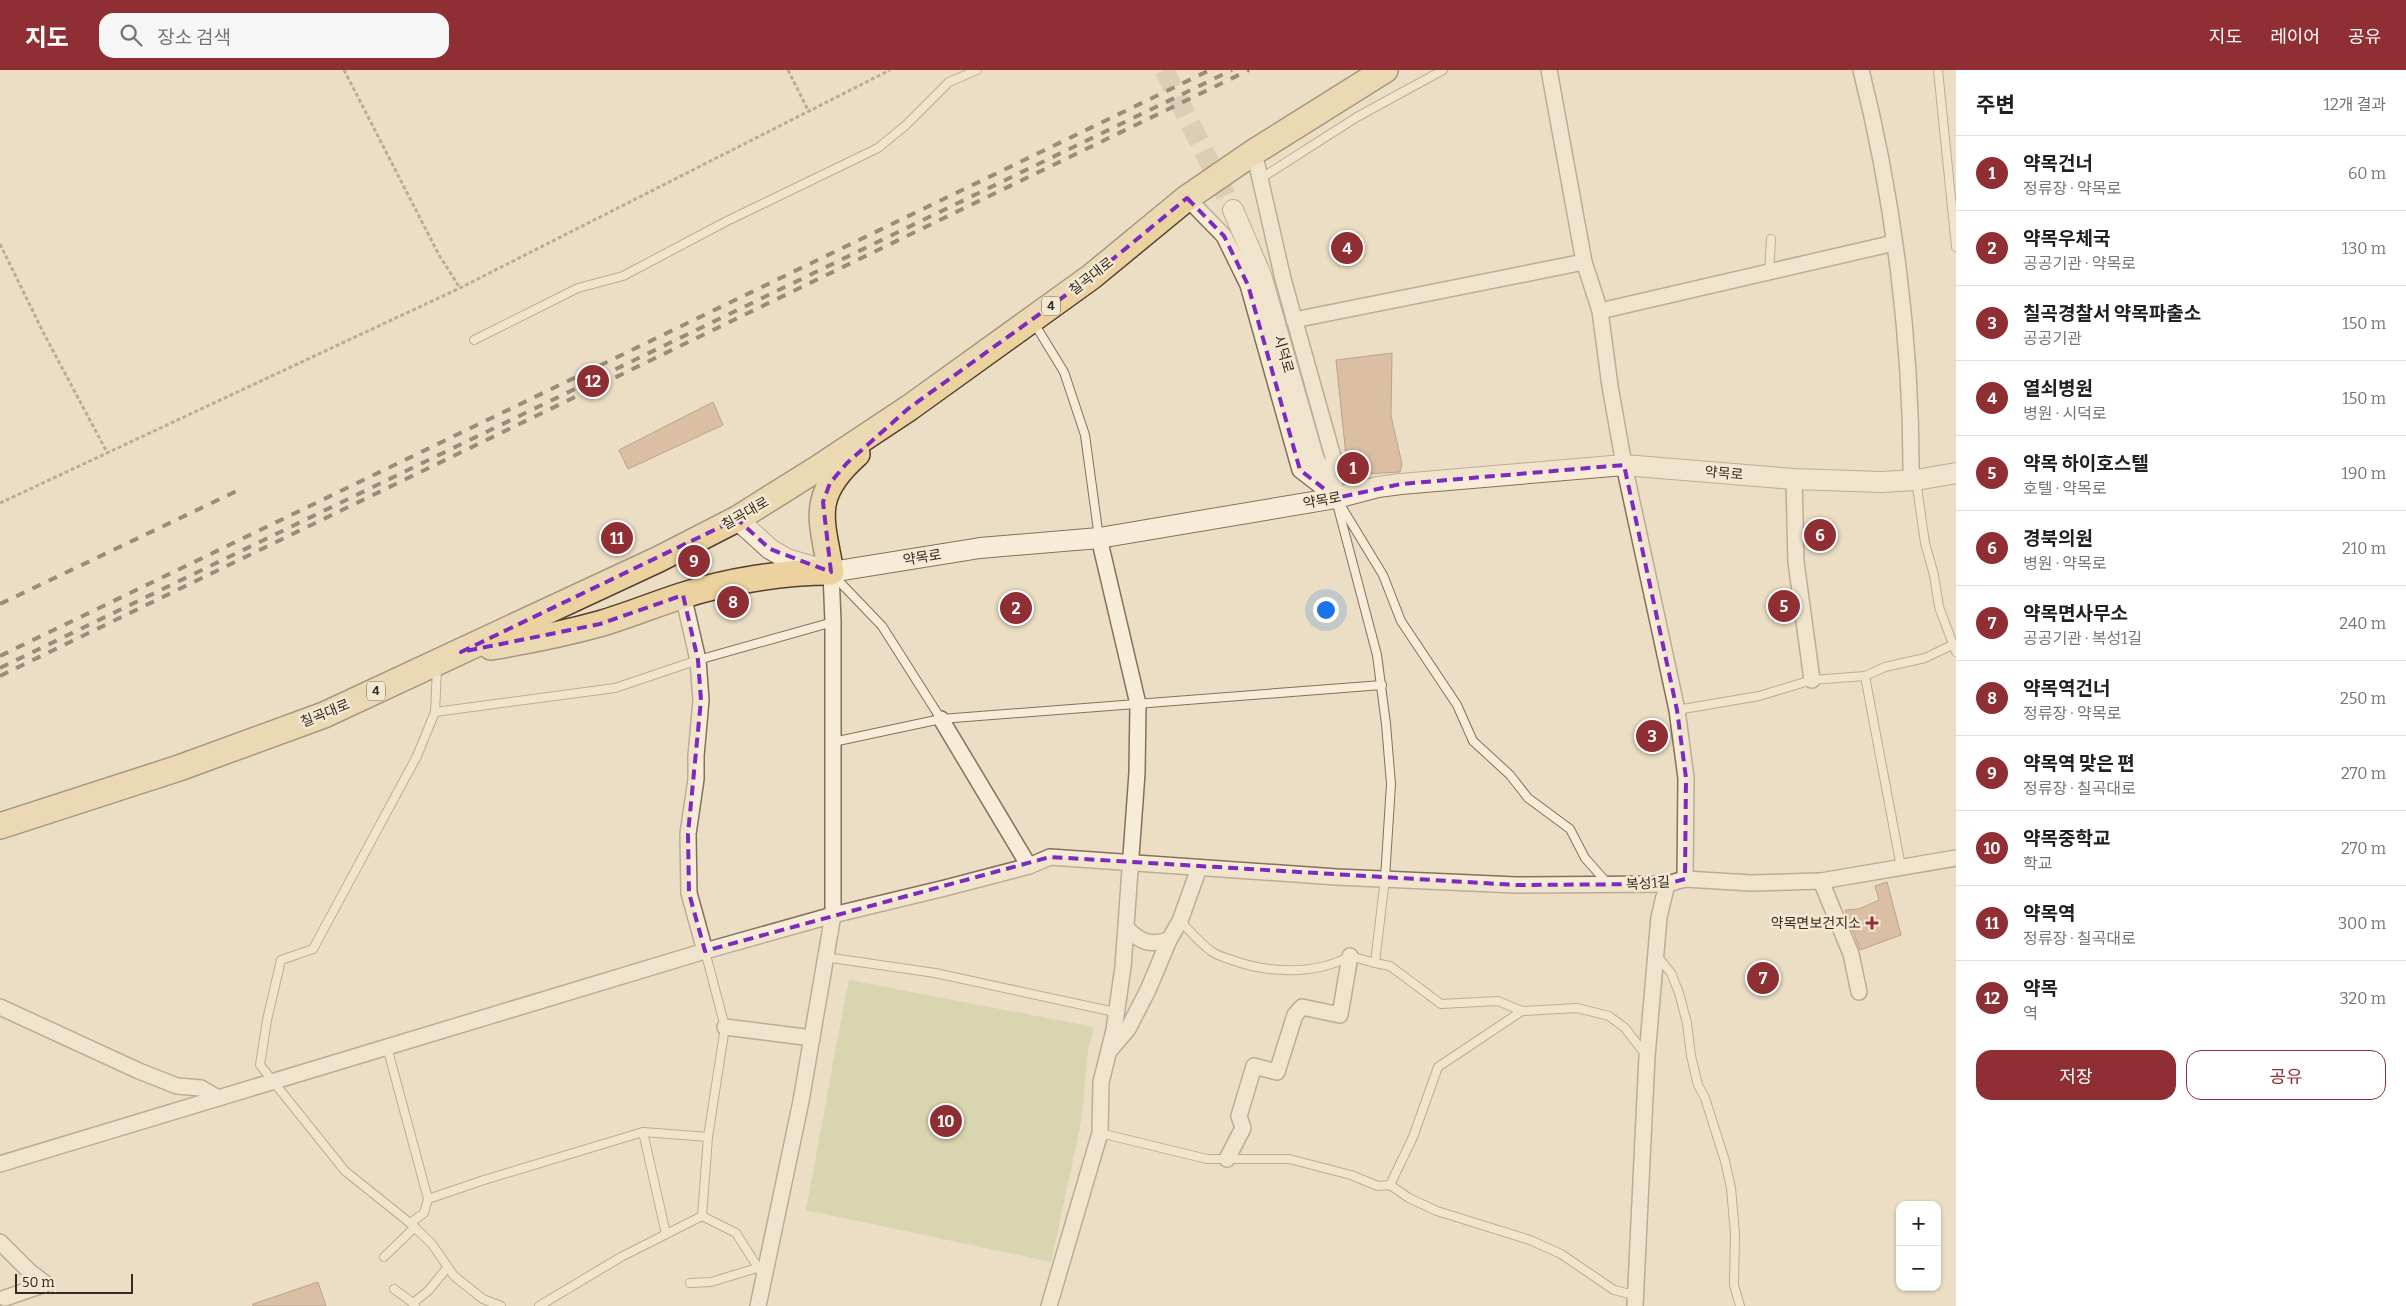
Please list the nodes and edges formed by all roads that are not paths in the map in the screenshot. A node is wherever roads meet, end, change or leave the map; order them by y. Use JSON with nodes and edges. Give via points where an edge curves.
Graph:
{"nodes":[{"id":1,"x":977,"y":70,"type":"edge"},
{"id":2,"x":1384,"y":70,"type":"edge"},
{"id":3,"x":1443,"y":70,"type":"edge"},
{"id":4,"x":1549,"y":70,"type":"edge"},
{"id":5,"x":1861,"y":70,"type":"edge"},
{"id":6,"x":1938,"y":70,"type":"edge"},
{"id":7,"x":1254,"y":152,"type":"junction"},
{"id":8,"x":1260,"y":178,"type":"junction"},
{"id":9,"x":1187,"y":198,"type":"junction"},
{"id":10,"x":1233,"y":210,"type":"tunnel mouth"},
{"id":11,"x":1771,"y":239,"type":"dead end"},
{"id":12,"x":1894,"y":243,"type":"junction"},
{"id":13,"x":1956,"y":247,"type":"edge"},
{"id":14,"x":1584,"y":262,"type":"junction"},
{"id":15,"x":1769,"y":273,"type":"junction"},
{"id":16,"x":1600,"y":311,"type":"junction"},
{"id":17,"x":1032,"y":320,"type":"junction"},
{"id":18,"x":1294,"y":320,"type":"junction"},
{"id":19,"x":474,"y":340,"type":"dead end"},
{"id":20,"x":909,"y":408,"type":"junction"},
{"id":21,"x":1624,"y":465,"type":"junction"},
{"id":22,"x":1956,"y":473,"type":"edge"},
{"id":23,"x":1794,"y":479,"type":"junction"},
{"id":24,"x":1913,"y":480,"type":"junction"},
{"id":25,"x":1336,"y":498,"type":"junction"},
{"id":26,"x":737,"y":519,"type":"junction"},
{"id":27,"x":1099,"y":538,"type":"junction"},
{"id":28,"x":830,"y":572,"type":"junction"},
{"id":29,"x":683,"y":595,"type":"junction"},
{"id":30,"x":833,"y":622,"type":"junction"},
{"id":31,"x":1954,"y":649,"type":"edge"},
{"id":32,"x":461,"y":652,"type":"junction"},
{"id":33,"x":698,"y":660,"type":"junction"},
{"id":34,"x":437,"y":664,"type":"junction"},
{"id":35,"x":1865,"y":676,"type":"junction"},
{"id":36,"x":1812,"y":680,"type":"junction"},
{"id":37,"x":1382,"y":685,"type":"junction"},
{"id":38,"x":1138,"y":704,"type":"junction"},
{"id":39,"x":1676,"y":710,"type":"junction"},
{"id":40,"x":435,"y":712,"type":"junction"},
{"id":41,"x":941,"y":719,"type":"junction"},
{"id":42,"x":833,"y":742,"type":"junction"},
{"id":43,"x":0,"y":826,"type":"edge"},
{"id":44,"x":1956,"y":858,"type":"edge"},
{"id":45,"x":1131,"y":863,"type":"junction"},
{"id":46,"x":1028,"y":866,"type":"junction"},
{"id":47,"x":1901,"y":867,"type":"junction"},
{"id":48,"x":1199,"y":868,"type":"junction"},
{"id":49,"x":1385,"y":878,"type":"junction"},
{"id":50,"x":1685,"y":879,"type":"junction"},
{"id":51,"x":1821,"y":881,"type":"junction"},
{"id":52,"x":1667,"y":884,"type":"junction"},
{"id":53,"x":1610,"y":885,"type":"junction"},
{"id":54,"x":833,"y":915,"type":"junction"},
{"id":55,"x":1180,"y":921,"type":"junction"},
{"id":56,"x":1126,"y":928,"type":"junction"},
{"id":57,"x":1169,"y":940,"type":"junction"},
{"id":58,"x":705,"y":951,"type":"junction"},
{"id":59,"x":1655,"y":954,"type":"junction"},
{"id":60,"x":1350,"y":956,"type":"junction"},
{"id":61,"x":824,"y":957,"type":"junction"},
{"id":62,"x":1375,"y":963,"type":"junction"},
{"id":63,"x":1859,"y":992,"type":"dead end"},
{"id":64,"x":0,"y":1007,"type":"edge"},
{"id":65,"x":1522,"y":1010,"type":"junction"},
{"id":66,"x":1115,"y":1012,"type":"junction"},
{"id":67,"x":725,"y":1027,"type":"junction"},
{"id":68,"x":812,"y":1038,"type":"junction"},
{"id":69,"x":387,"y":1047,"type":"junction"},
{"id":70,"x":1107,"y":1054,"type":"junction"},
{"id":71,"x":1647,"y":1056,"type":"junction"},
{"id":72,"x":273,"y":1081,"type":"junction"},
{"id":73,"x":218,"y":1098,"type":"junction"},
{"id":74,"x":643,"y":1132,"type":"junction"},
{"id":75,"x":1100,"y":1133,"type":"junction"},
{"id":76,"x":708,"y":1137,"type":"junction"},
{"id":77,"x":1227,"y":1159,"type":"junction"},
{"id":78,"x":0,"y":1164,"type":"edge"},
{"id":79,"x":1390,"y":1185,"type":"junction"},
{"id":80,"x":428,"y":1200,"type":"junction"},
{"id":81,"x":702,"y":1216,"type":"junction"},
{"id":82,"x":412,"y":1225,"type":"junction"},
{"id":83,"x":666,"y":1234,"type":"junction"},
{"id":84,"x":0,"y":1242,"type":"edge"},
{"id":85,"x":384,"y":1257,"type":"dead end"},
{"id":86,"x":447,"y":1268,"type":"junction"},
{"id":87,"x":761,"y":1273,"type":"junction"},
{"id":88,"x":690,"y":1283,"type":"dead end"},
{"id":89,"x":394,"y":1289,"type":"dead end"},
{"id":90,"x":5,"y":1298,"type":"dead end"},
{"id":91,"x":1635,"y":1301,"type":"edge"},
{"id":92,"x":414,"y":1305,"type":"edge"},
{"id":93,"x":501,"y":1306,"type":"edge"},
{"id":94,"x":539,"y":1306,"type":"edge"},
{"id":95,"x":758,"y":1306,"type":"edge"},
{"id":96,"x":1049,"y":1306,"type":"edge"},
{"id":97,"x":1740,"y":1306,"type":"edge"}],
"edges":[{"from":1,"to":19,"type":"lane","via":[[949,82],[878,148],[623,276],[578,288]]},
{"from":2,"to":7,"type":"main road","name":"칠곡대로","number":"4"},
{"from":3,"to":8,"type":"lane","via":[[1357,117]]},
{"from":4,"to":14,"type":"street"},
{"from":5,"to":12,"type":"street"},
{"from":6,"to":13,"type":"lane"},
{"from":7,"to":8,"type":"street"},
{"from":7,"to":9,"type":"main road","name":"칠곡대로","number":"4"},
{"from":8,"to":18,"type":"street"},
{"from":9,"to":17,"type":"main road","name":"칠곡대로","number":"4","via":[[1091,278]]},
{"from":9,"to":25,"type":"street","via":[[1224,236],[1248,285],[1300,470]]},
{"from":10,"to":25,"type":"street","name":"시덕로","via":[[1261,275],[1314,460]]},
{"from":11,"to":15,"type":"lane"},
{"from":12,"to":15,"type":"street"},
{"from":12,"to":24,"type":"street","via":[[1907,353]]},
{"from":14,"to":16,"type":"street"},
{"from":14,"to":18,"type":"street"},
{"from":15,"to":16,"type":"street"},
{"from":16,"to":21,"type":"street"},
{"from":17,"to":20,"type":"main road","name":"칠곡대로","number":"4"},
{"from":17,"to":27,"type":"lane","via":[[1064,372],[1085,435]]},
{"from":18,"to":25,"type":"street","via":[[1333,458]]},
{"from":20,"to":26,"type":"main road","name":"칠곡대로","number":"4"},
{"from":20,"to":28,"type":"main road","via":[[847,463],[830,483],[822,502]]},
{"from":21,"to":23,"type":"street","name":"약목로"},
{"from":21,"to":25,"type":"street","name":"약목로","via":[[1378,486]]},
{"from":21,"to":39,"type":"street"},
{"from":22,"to":24,"type":"street","name":"약목로"},
{"from":23,"to":24,"type":"street","name":"약목로"},
{"from":23,"to":36,"type":"street","via":[[1796,562]]},
{"from":24,"to":31,"type":"lane","via":[[1939,607]]},
{"from":25,"to":27,"type":"street","name":"약목로"},
{"from":25,"to":37,"type":"lane"},
{"from":25,"to":53,"type":"lane","via":[[1383,575],[1401,621],[1456,705],[1473,741],[1510,775],[1528,798],[1570,829],[1585,858]]},
{"from":26,"to":28,"type":"street","name":"약목로","via":[[770,550],[787,559]]},
{"from":26,"to":32,"type":"main road","name":"칠곡대로","number":"4"},
{"from":27,"to":28,"type":"street","name":"약목로","via":[[980,548]]},
{"from":27,"to":38,"type":"street"},
{"from":28,"to":29,"type":"main road","via":[[798,572]]},
{"from":28,"to":30,"type":"street"},
{"from":28,"to":41,"type":"lane","via":[[882,626]]},
{"from":29,"to":32,"type":"main road","via":[[600,624]]},
{"from":29,"to":33,"type":"street"},
{"from":30,"to":33,"type":"lane"},
{"from":30,"to":42,"type":"street"},
{"from":31,"to":35,"type":"lane","via":[[1885,667]]},
{"from":32,"to":34,"type":"main road","name":"칠곡대로","number":"4"},
{"from":33,"to":40,"type":"lane","via":[[615,688]]},
{"from":33,"to":58,"type":"street","via":[[701,700],[696,779],[688,834],[690,893]]},
{"from":34,"to":40,"type":"lane"},
{"from":34,"to":43,"type":"main road","name":"칠곡대로","number":"4","via":[[324,715],[179,768]]},
{"from":35,"to":36,"type":"lane"},
{"from":35,"to":47,"type":"lane"},
{"from":36,"to":39,"type":"lane","via":[[1759,696]]},
{"from":37,"to":38,"type":"lane"},
{"from":37,"to":49,"type":"lane","via":[[1391,784]]},
{"from":38,"to":41,"type":"lane"},
{"from":38,"to":45,"type":"street","via":[[1139,743]]},
{"from":39,"to":50,"type":"street","via":[[1686,778]]},
{"from":40,"to":72,"type":"lane","via":[[417,756],[312,949],[281,960],[260,1065]]},
{"from":41,"to":42,"type":"lane"},
{"from":41,"to":46,"type":"street"},
{"from":42,"to":54,"type":"street"},
{"from":44,"to":47,"type":"street","name":"복성1길"},
{"from":45,"to":46,"type":"street","name":"복성1길","via":[[1050,857]]},
{"from":45,"to":48,"type":"street","name":"복성1길"},
{"from":45,"to":56,"type":"street"},
{"from":46,"to":54,"type":"street","name":"복성1길"},
{"from":47,"to":51,"type":"street","name":"복성1길"},
{"from":48,"to":49,"type":"street","name":"복성1길"},
{"from":48,"to":55,"type":"street"},
{"from":49,"to":53,"type":"street","name":"복성1길","via":[[1524,886]]},
{"from":49,"to":62,"type":"lane"},
{"from":50,"to":51,"type":"street","name":"복성1길","via":[[1750,883]]},
{"from":50,"to":52,"type":"street","name":"복성1길"},
{"from":51,"to":63,"type":"street","via":[[1851,954]]},
{"from":52,"to":53,"type":"street","name":"복성1길"},
{"from":52,"to":59,"type":"street","via":[[1658,917]]},
{"from":54,"to":58,"type":"street","name":"복성1길"},
{"from":54,"to":61,"type":"street"},
{"from":55,"to":57,"type":"street"},
{"from":55,"to":60,"type":"lane","via":[[1212,952],[1248,966],[1290,970],[1336,964]]},
{"from":56,"to":57,"type":"street","via":[[1140,941],[1155,944]]},
{"from":56,"to":66,"type":"street","via":[[1124,967]]},
{"from":57,"to":70,"type":"street","via":[[1128,1028]]},
{"from":58,"to":67,"type":"lane"},
{"from":58,"to":69,"type":"street","name":"복성1길"},
{"from":59,"to":71,"type":"street"},
{"from":59,"to":97,"type":"lane","via":[[1671,973],[1679,993],[1698,1085],[1725,1161],[1735,1234],[1734,1285]]},
{"from":60,"to":62,"type":"lane"},
{"from":60,"to":77,"type":"street","via":[[1340,1015],[1302,1008],[1295,1015],[1277,1072],[1254,1066],[1239,1116],[1243,1128]]},
{"from":61,"to":66,"type":"lane","via":[[935,973]]},
{"from":61,"to":68,"type":"street"},
{"from":62,"to":65,"type":"lane","via":[[1390,966],[1441,1004],[1498,1001]]},
{"from":64,"to":73,"type":"street","via":[[139,1071],[177,1086],[200,1088]]},
{"from":65,"to":71,"type":"lane","via":[[1577,1008],[1609,1016],[1625,1028]]},
{"from":65,"to":79,"type":"lane","via":[[1438,1067],[1413,1138]]},
{"from":66,"to":70,"type":"street"},
{"from":67,"to":68,"type":"street"},
{"from":67,"to":76,"type":"lane"},
{"from":68,"to":87,"type":"street","via":[[790,1158]]},
{"from":69,"to":72,"type":"street","name":"복성1길"},
{"from":69,"to":80,"type":"lane"},
{"from":70,"to":75,"type":"street","via":[[1101,1082]]},
{"from":71,"to":91,"type":"street"},
{"from":72,"to":73,"type":"street","name":"복성1길"},
{"from":72,"to":82,"type":"lane","via":[[345,1171]]},
{"from":73,"to":78,"type":"street","name":"복성1길"},
{"from":74,"to":76,"type":"lane"},
{"from":74,"to":80,"type":"lane"},
{"from":74,"to":83,"type":"lane"},
{"from":75,"to":77,"type":"lane","via":[[1208,1160]]},
{"from":75,"to":96,"type":"street"},
{"from":76,"to":81,"type":"lane"},
{"from":77,"to":79,"type":"lane","via":[[1289,1159],[1351,1175],[1378,1186]]},
{"from":79,"to":91,"type":"lane","via":[[1437,1211],[1530,1240],[1561,1254]]},
{"from":80,"to":82,"type":"lane","via":[[424,1213]]},
{"from":81,"to":83,"type":"lane"},
{"from":81,"to":87,"type":"lane","via":[[736,1234]]},
{"from":82,"to":85,"type":"lane"},
{"from":82,"to":86,"type":"lane","via":[[432,1244]]},
{"from":83,"to":94,"type":"lane"},
{"from":84,"to":90,"type":"street","via":[[46,1284]]},
{"from":86,"to":92,"type":"lane"},
{"from":86,"to":93,"type":"lane","via":[[483,1299]]},
{"from":87,"to":88,"type":"lane"},
{"from":87,"to":95,"type":"street"},
{"from":89,"to":92,"type":"lane"}]}
